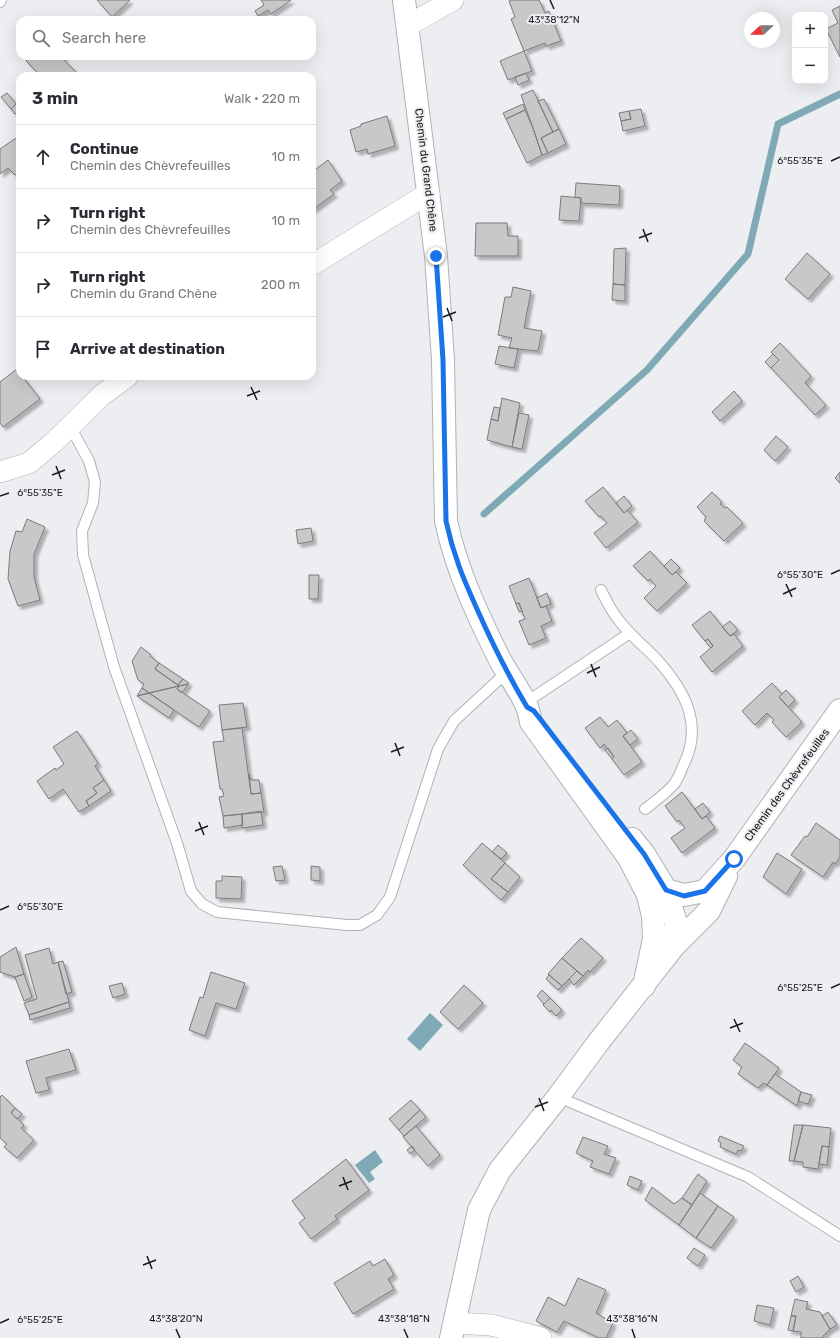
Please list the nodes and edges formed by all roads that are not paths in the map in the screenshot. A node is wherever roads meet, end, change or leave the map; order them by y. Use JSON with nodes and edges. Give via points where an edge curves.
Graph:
{"nodes":[{"id":1,"x":404,"y":0,"type":"edge"},
{"id":2,"x":454,"y":0,"type":"edge"},
{"id":3,"x":407,"y":26,"type":"junction"},
{"id":4,"x":429,"y":193,"type":"junction"},
{"id":5,"x":316,"y":263,"type":"edge"},
{"id":6,"x":123,"y":380,"type":"edge"},
{"id":7,"x":70,"y":426,"type":"junction"},
{"id":8,"x":0,"y":472,"type":"edge"},
{"id":9,"x":601,"y":590,"type":"dead end"},
{"id":10,"x":630,"y":633,"type":"junction"},
{"id":11,"x":507,"y":672,"type":"junction"},
{"id":12,"x":526,"y":705,"type":"junction"},
{"id":13,"x":840,"y":710,"type":"edge"},
{"id":14,"x":645,"y":809,"type":"dead end"},
{"id":15,"x":734,"y":859,"type":"junction"},
{"id":16,"x":666,"y":890,"type":"junction"},
{"id":17,"x":705,"y":891,"type":"junction"},
{"id":18,"x":676,"y":923,"type":"junction"},
{"id":19,"x":654,"y":939,"type":"junction"},
{"id":20,"x":674,"y":946,"type":"junction"},
{"id":21,"x":644,"y":986,"type":"junction"},
{"id":22,"x":558,"y":1097,"type":"junction"},
{"id":23,"x":840,"y":1236,"type":"edge"},
{"id":24,"x":452,"y":1330,"type":"edge"},
{"id":25,"x":540,"y":1338,"type":"edge"}],
"edges":[{"from":1,"to":3,"type":"main road","name":"Chemin du Grand Chêne"},
{"from":2,"to":3,"type":"street"},
{"from":3,"to":4,"type":"main road","name":"Chemin du Grand Chêne"},
{"from":4,"to":5,"type":"street"},
{"from":4,"to":11,"type":"main road","name":"Chemin du Grand Chêne","via":[[443,360],[446,521],[458,567]]},
{"from":6,"to":7,"type":"street","via":[[102,395]]},
{"from":7,"to":8,"type":"street","via":[[29,463]]},
{"from":7,"to":11,"type":"lane","via":[[89,461],[95,482],[93,503],[82,531],[83,555],[114,667],[177,843],[191,891],[202,904],[217,912],[347,925],[360,925],[378,915],[390,897],[438,749],[454,721]]},
{"from":9,"to":10,"type":"lane","via":[[617,619]]},
{"from":10,"to":12,"type":"lane"},
{"from":10,"to":14,"type":"lane","via":[[660,663],[679,689],[690,712],[693,732],[692,745],[675,782]]},
{"from":11,"to":12,"type":"main road","name":"Chemin du Grand Chêne"},
{"from":12,"to":16,"type":"main road","name":"Chemin du Grand Chêne","via":[[534,711],[644,854]]},
{"from":12,"to":19,"type":"main road","name":"Chemin du Grand Chêne","via":[[531,722],[630,858],[648,895],[653,916]]},
{"from":13,"to":15,"type":"main road","name":"Chemin des Chèvrefeuilles"},
{"from":15,"to":17,"type":"main road","name":"Chemin des Chèvrefeuilles"},
{"from":15,"to":20,"type":"main road","name":"Chemin des Chèvrefeuilles","via":[[709,911]]},
{"from":16,"to":17,"type":"main road","via":[[684,896]]},
{"from":16,"to":18,"type":"main road","name":"Chemin du Grand Chêne"},
{"from":17,"to":18,"type":"main road","name":"Chemin des Chèvrefeuilles"},
{"from":18,"to":19,"type":"main road","name":"Chemin des Chèvrefeuilles"},
{"from":18,"to":20,"type":"main road","name":"Chemin du Grand Chêne"},
{"from":19,"to":21,"type":"main road","name":"Chemin du Grand Chêne"},
{"from":20,"to":21,"type":"main road"},
{"from":21,"to":22,"type":"main road"},
{"from":22,"to":23,"type":"lane","via":[[748,1177]]},
{"from":22,"to":24,"type":"main road","via":[[500,1170],[479,1210]]},
{"from":24,"to":25,"type":"street","via":[[490,1325]]}]}
